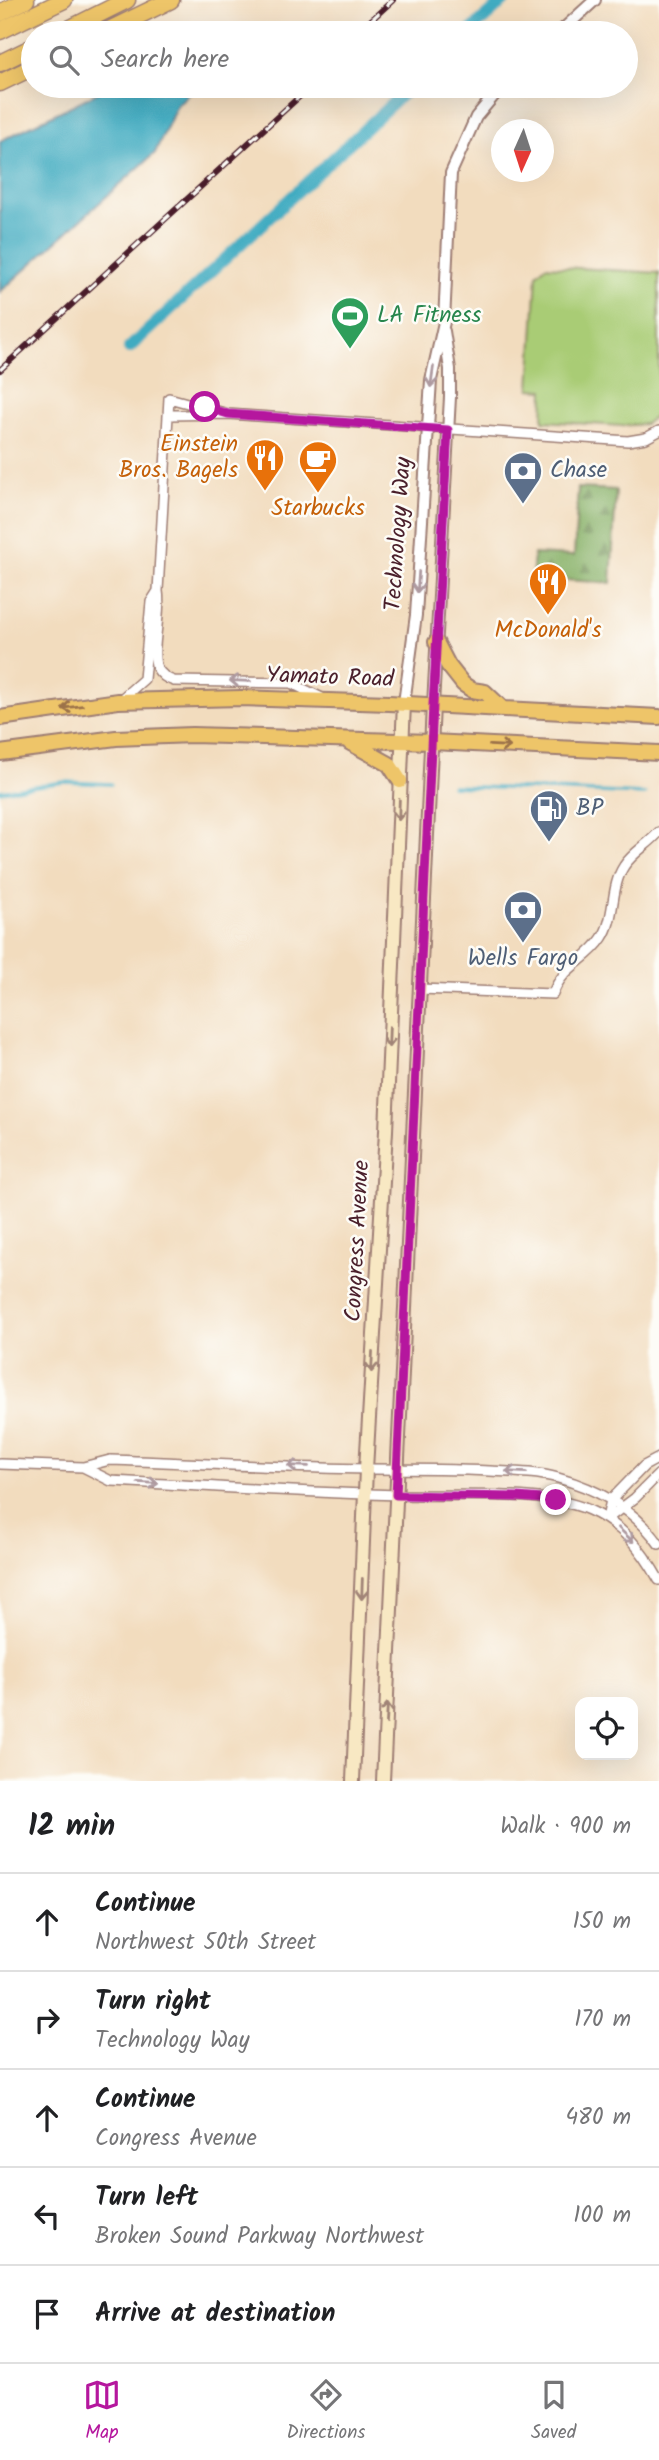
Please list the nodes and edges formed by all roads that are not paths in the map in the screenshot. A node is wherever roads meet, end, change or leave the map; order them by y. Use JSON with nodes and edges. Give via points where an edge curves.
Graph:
{"nodes":[{"id":1,"x":26,"y":0,"type":"edge"},
{"id":2,"x":64,"y":0,"type":"edge"},
{"id":3,"x":127,"y":0,"type":"edge"},
{"id":4,"x":171,"y":0,"type":"edge"},
{"id":5,"x":594,"y":0,"type":"edge"},
{"id":6,"x":0,"y":13,"type":"edge"},
{"id":7,"x":22,"y":21,"type":"edge"},
{"id":8,"x":85,"y":21,"type":"edge"},
{"id":9,"x":128,"y":21,"type":"edge"},
{"id":10,"x":572,"y":21,"type":"edge"},
{"id":11,"x":21,"y":22,"type":"edge"},
{"id":12,"x":0,"y":32,"type":"edge"},
{"id":13,"x":21,"y":53,"type":"edge"},
{"id":14,"x":0,"y":63,"type":"edge"},
{"id":15,"x":21,"y":73,"type":"edge"},
{"id":16,"x":0,"y":83,"type":"edge"},
{"id":17,"x":492,"y":98,"type":"edge"},
{"id":18,"x":444,"y":326,"type":"junction"},
{"id":19,"x":228,"y":414,"type":"junction"},
{"id":20,"x":168,"y":415,"type":"junction"},
{"id":21,"x":427,"y":428,"type":"junction"},
{"id":22,"x":448,"y":430,"type":"junction"},
{"id":23,"x":659,"y":431,"type":"edge"},
{"id":24,"x":158,"y":591,"type":"junction"},
{"id":25,"x":436,"y":642,"type":"junction"},
{"id":26,"x":118,"y":701,"type":"junction"},
{"id":27,"x":329,"y":701,"type":"junction"},
{"id":28,"x":404,"y":704,"type":"junction"},
{"id":29,"x":433,"y":705,"type":"junction"},
{"id":30,"x":503,"y":709,"type":"junction"},
{"id":31,"x":659,"y":717,"type":"edge"},
{"id":32,"x":0,"y":718,"type":"edge"},
{"id":33,"x":345,"y":740,"type":"junction"},
{"id":34,"x":402,"y":742,"type":"junction"},
{"id":35,"x":432,"y":742,"type":"junction"},
{"id":36,"x":0,"y":753,"type":"edge"},
{"id":37,"x":659,"y":753,"type":"edge"},
{"id":38,"x":400,"y":781,"type":"junction"},
{"id":39,"x":659,"y":832,"type":"edge"},
{"id":40,"x":420,"y":989,"type":"junction"},
{"id":41,"x":659,"y":1458,"type":"edge"},
{"id":42,"x":0,"y":1464,"type":"edge"},
{"id":43,"x":83,"y":1467,"type":"junction"},
{"id":44,"x":397,"y":1468,"type":"junction"},
{"id":45,"x":366,"y":1469,"type":"junction"},
{"id":46,"x":659,"y":1474,"type":"edge"},
{"id":47,"x":366,"y":1494,"type":"junction"},
{"id":48,"x":396,"y":1495,"type":"junction"},
{"id":49,"x":611,"y":1500,"type":"junction"},
{"id":50,"x":622,"y":1508,"type":"junction"},
{"id":51,"x":607,"y":1519,"type":"junction"},
{"id":52,"x":659,"y":1544,"type":"edge"},
{"id":53,"x":659,"y":1580,"type":"edge"},
{"id":54,"x":353,"y":1781,"type":"edge"},
{"id":55,"x":383,"y":1781,"type":"edge"}],
"edges":[{"from":1,"to":6,"type":"highway"},
{"from":2,"to":7,"type":"highway"},
{"from":3,"to":8,"type":"highway"},
{"from":4,"to":9,"type":"highway"},
{"from":5,"to":10,"type":"street"},
{"from":11,"to":12,"type":"highway"},
{"from":13,"to":14,"type":"highway"},
{"from":15,"to":16,"type":"highway"},
{"from":17,"to":18,"type":"street","name":"Technology Way","via":[[476,117],[451,173]]},
{"from":18,"to":21,"type":"street","name":"Technology Way","one_way":true,"via":[[432,368]]},
{"from":18,"to":22,"type":"street","name":"Technology Way","via":[[450,369]]},
{"from":19,"to":20,"type":"street"},
{"from":19,"to":20,"type":"street","via":[[169,398]]},
{"from":19,"to":21,"type":"street"},
{"from":20,"to":24,"type":"street"},
{"from":21,"to":22,"type":"street"},
{"from":21,"to":28,"type":"street","name":"Technology Way","one_way":true,"via":[[416,615]]},
{"from":22,"to":23,"type":"street","via":[[628,441]]},
{"from":22,"to":25,"type":"street","name":"Technology Way"},
{"from":24,"to":26,"type":"street","via":[[151,602],[144,679]]},
{"from":27,"to":24,"type":"street","one_way":true,"via":[[291,683],[167,678],[156,663]]},
{"from":25,"to":29,"type":"street","name":"Technology Way"},
{"from":25,"to":30,"type":"main road","via":[[463,684],[485,692]]},
{"from":26,"to":27,"type":"main road","name":"Yamato Road"},
{"from":26,"to":32,"type":"main road","name":"Yamato Road","one_way":true},
{"from":27,"to":28,"type":"main road","name":"Yamato Road"},
{"from":28,"to":29,"type":"main road","name":"Yamato Road"},
{"from":28,"to":34,"type":"main road","name":"Congress Avenue"},
{"from":29,"to":30,"type":"main road","name":"Yamato Road"},
{"from":29,"to":35,"type":"main road"},
{"from":30,"to":31,"type":"main road","name":"Yamato Road"},
{"from":33,"to":34,"type":"main road"},
{"from":33,"to":36,"type":"main road","via":[[160,736]]},
{"from":33,"to":38,"type":"main road","via":[[389,764]]},
{"from":34,"to":35,"type":"main road"},
{"from":34,"to":38,"type":"main road","name":"Congress Avenue"},
{"from":35,"to":37,"type":"main road","one_way":true},
{"from":35,"to":40,"type":"main road"},
{"from":38,"to":45,"type":"main road","name":"Congress Avenue","one_way":true},
{"from":39,"to":40,"type":"street","via":[[624,865],[607,930],[595,947],[557,980],[553,994]]},
{"from":40,"to":44,"type":"main road"},
{"from":41,"to":49,"type":"street","via":[[644,1466]]},
{"from":42,"to":43,"type":"street"},
{"from":45,"to":43,"type":"street","one_way":true,"via":[[110,1460]]},
{"from":43,"to":47,"type":"street","one_way":true,"via":[[111,1481]]},
{"from":44,"to":45,"type":"street"},
{"from":44,"to":48,"type":"main road"},
{"from":49,"to":44,"type":"street","one_way":true,"via":[[583,1486],[538,1474]]},
{"from":45,"to":47,"type":"main road","name":"Congress Avenue"},
{"from":46,"to":50,"type":"street"},
{"from":47,"to":48,"type":"street"},
{"from":47,"to":54,"type":"main road","name":"Congress Avenue","one_way":true},
{"from":48,"to":51,"type":"street","via":[[536,1498],[577,1505]]},
{"from":55,"to":48,"type":"main road","one_way":true},
{"from":49,"to":50,"type":"street"},
{"from":49,"to":51,"type":"street"},
{"from":50,"to":51,"type":"street"},
{"from":50,"to":52,"type":"street","via":[[642,1522]]},
{"from":51,"to":53,"type":"street","one_way":true,"via":[[642,1551]]}]}
